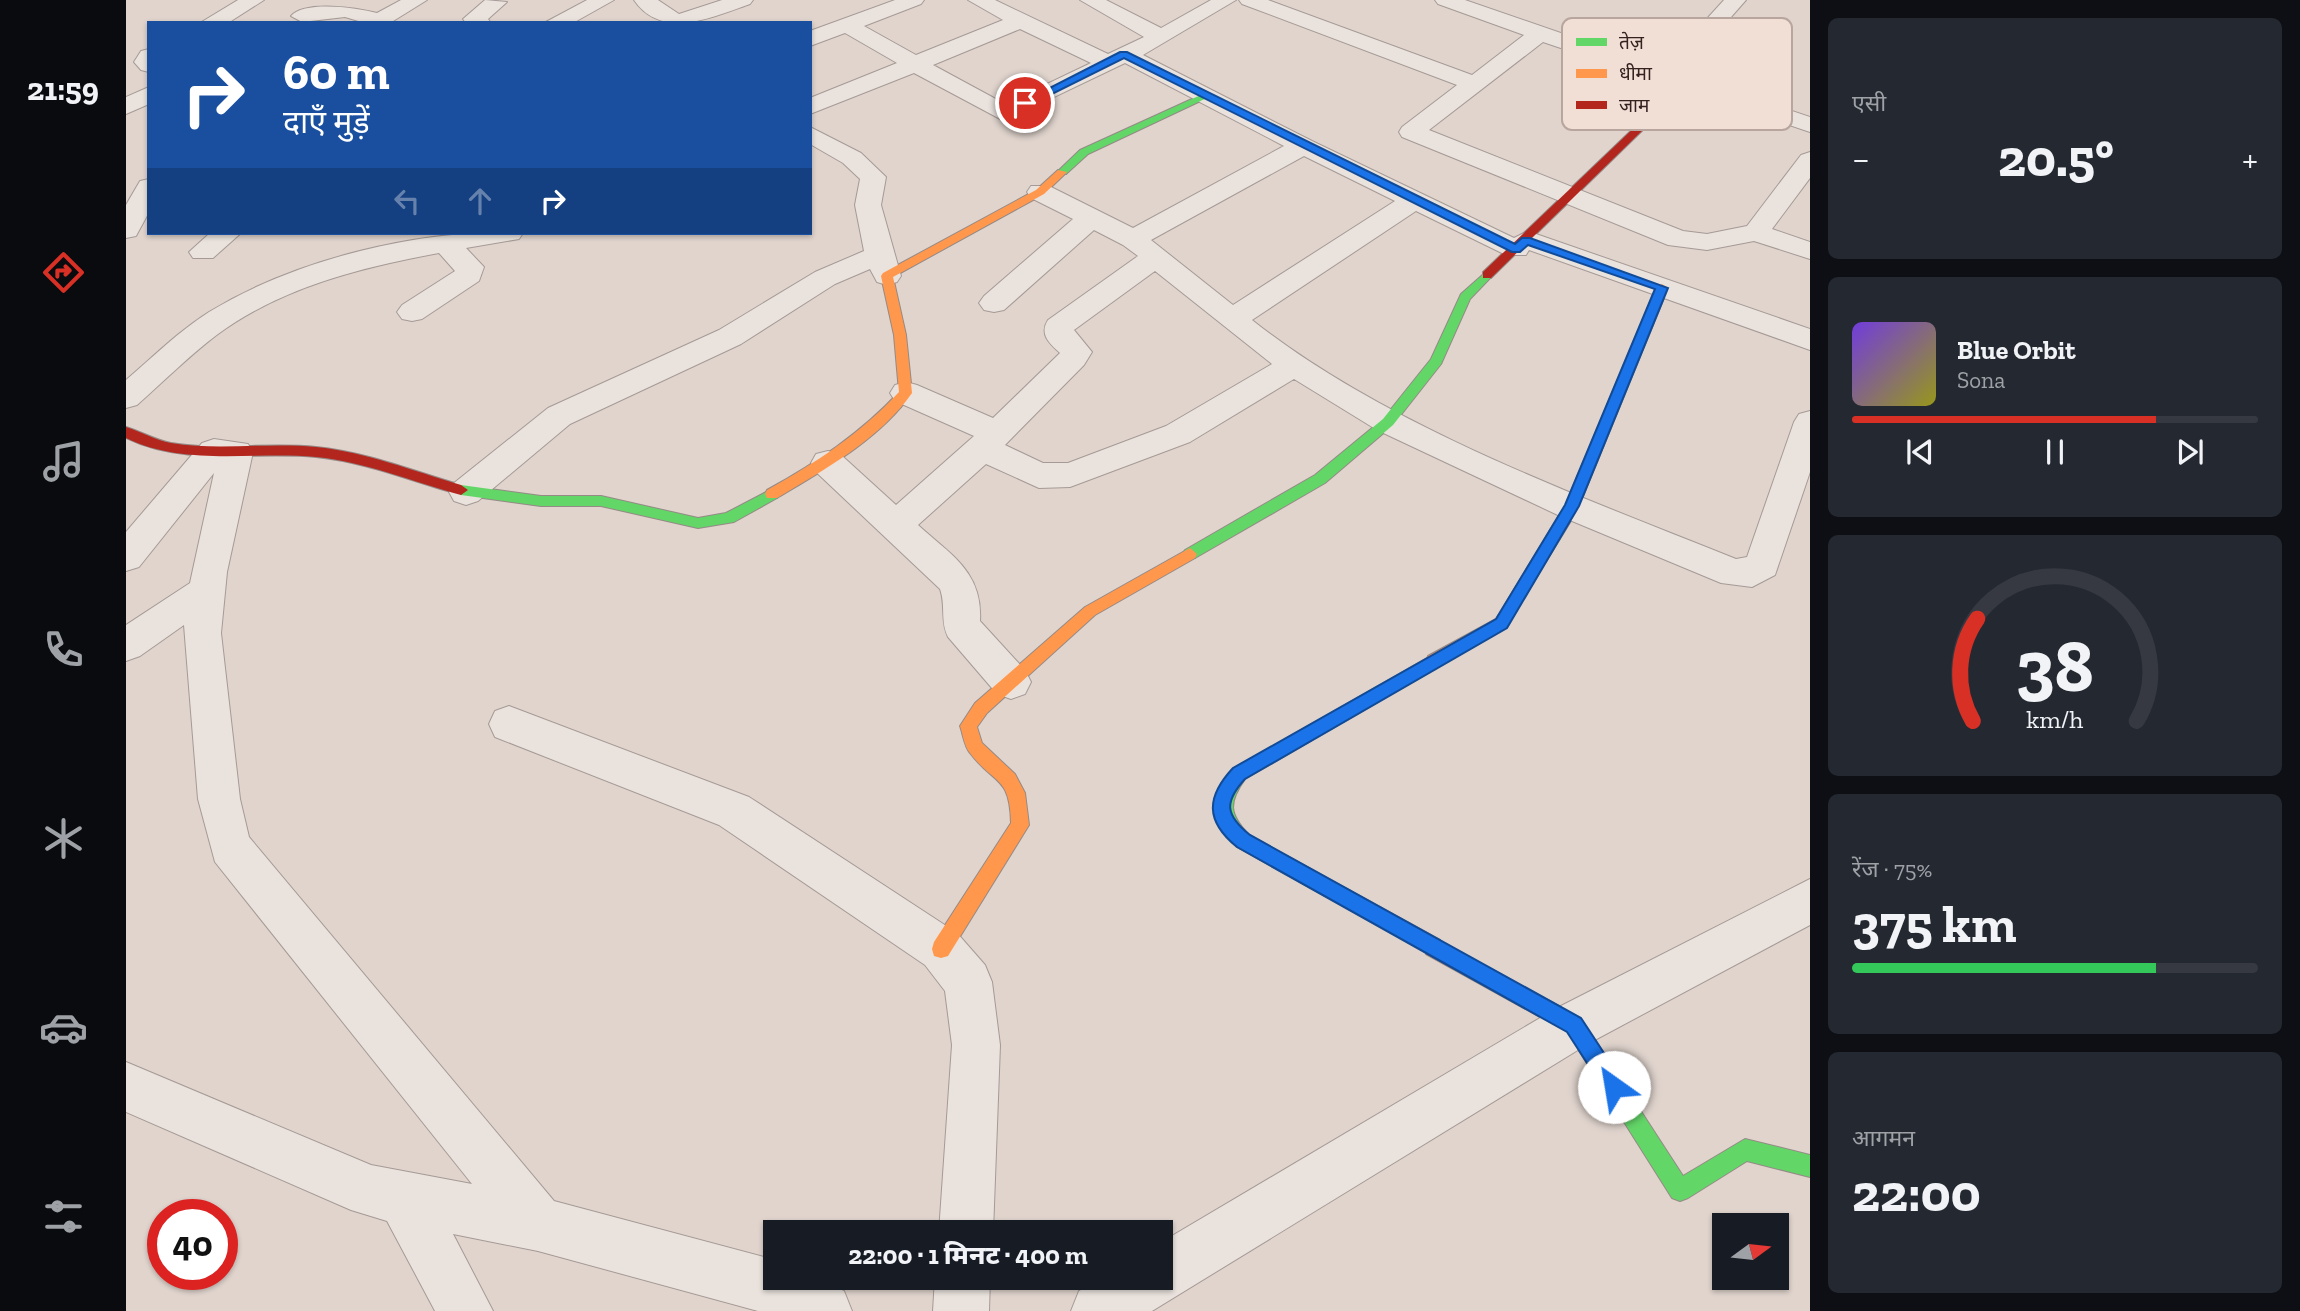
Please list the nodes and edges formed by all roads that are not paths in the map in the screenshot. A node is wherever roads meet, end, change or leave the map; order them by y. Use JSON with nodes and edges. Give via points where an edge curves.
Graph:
{"nodes":[{"id":1,"x":254,"y":0,"type":"edge"},
{"id":2,"x":417,"y":0,"type":"edge"},
{"id":3,"x":604,"y":0,"type":"edge"},
{"id":4,"x":644,"y":0,"type":"edge"},
{"id":5,"x":743,"y":0,"type":"edge"},
{"id":6,"x":914,"y":0,"type":"edge"},
{"id":7,"x":978,"y":0,"type":"edge"},
{"id":8,"x":1090,"y":0,"type":"edge"},
{"id":9,"x":1226,"y":0,"type":"edge"},
{"id":10,"x":1249,"y":0,"type":"edge"},
{"id":11,"x":1445,"y":0,"type":"edge"},
{"id":12,"x":1736,"y":0,"type":"edge"},
{"id":13,"x":501,"y":1,"type":"edge"},
{"id":14,"x":299,"y":15,"type":"edge"},
{"id":15,"x":1722,"y":18,"type":"edge"},
{"id":16,"x":215,"y":21,"type":"edge"},
{"id":17,"x":477,"y":21,"type":"edge"},
{"id":18,"x":559,"y":21,"type":"edge"},
{"id":19,"x":676,"y":21,"type":"edge"},
{"id":20,"x":681,"y":21,"type":"edge"},
{"id":21,"x":1020,"y":21,"type":"junction"},
{"id":22,"x":846,"y":25,"type":"junction"},
{"id":23,"x":1541,"y":33,"type":"junction"},
{"id":24,"x":1161,"y":37,"type":"junction"},
{"id":25,"x":812,"y":38,"type":"edge"},
{"id":26,"x":1562,"y":40,"type":"edge"},
{"id":27,"x":1115,"y":58,"type":"junction"},
{"id":28,"x":915,"y":64,"type":"junction"},
{"id":29,"x":1475,"y":84,"type":"junction"},
{"id":30,"x":147,"y":95,"type":"edge"},
{"id":31,"x":1206,"y":96,"type":"junction"},
{"id":32,"x":812,"y":106,"type":"edge"},
{"id":33,"x":126,"y":107,"type":"edge"},
{"id":34,"x":1792,"y":119,"type":"edge"},
{"id":35,"x":1810,"y":125,"type":"edge"},
{"id":36,"x":1631,"y":130,"type":"edge"},
{"id":37,"x":812,"y":135,"type":"edge"},
{"id":38,"x":1303,"y":146,"type":"junction"},
{"id":39,"x":1810,"y":160,"type":"edge"},
{"id":40,"x":147,"y":191,"type":"edge"},
{"id":41,"x":1040,"y":192,"type":"junction"},
{"id":42,"x":1569,"y":198,"type":"junction"},
{"id":43,"x":1414,"y":200,"type":"junction"},
{"id":44,"x":1091,"y":218,"type":"junction"},
{"id":45,"x":126,"y":230,"type":"edge"},
{"id":46,"x":1756,"y":233,"type":"junction"},
{"id":47,"x":224,"y":235,"type":"edge"},
{"id":48,"x":491,"y":235,"type":"edge"},
{"id":49,"x":444,"y":242,"type":"junction"},
{"id":50,"x":1521,"y":245,"type":"junction"},
{"id":51,"x":1144,"y":248,"type":"junction"},
{"id":52,"x":1810,"y":251,"type":"edge"},
{"id":53,"x":203,"y":252,"type":"dead end"},
{"id":54,"x":883,"y":266,"type":"junction"},
{"id":55,"x":1662,"y":288,"type":"junction"},
{"id":56,"x":994,"y":303,"type":"dead end"},
{"id":57,"x":412,"y":312,"type":"dead end"},
{"id":58,"x":1233,"y":319,"type":"junction"},
{"id":59,"x":1810,"y":340,"type":"edge"},
{"id":60,"x":1294,"y":365,"type":"junction"},
{"id":61,"x":906,"y":393,"type":"junction"},
{"id":62,"x":126,"y":397,"type":"edge"},
{"id":63,"x":1388,"y":422,"type":"junction"},
{"id":64,"x":1810,"y":422,"type":"edge"},
{"id":65,"x":126,"y":432,"type":"edge"},
{"id":66,"x":990,"y":441,"type":"junction"},
{"id":67,"x":225,"y":452,"type":"junction"},
{"id":68,"x":828,"y":463,"type":"junction"},
{"id":69,"x":466,"y":492,"type":"junction"},
{"id":70,"x":1572,"y":506,"type":"junction"},
{"id":71,"x":895,"y":525,"type":"junction"},
{"id":72,"x":126,"y":557,"type":"edge"},
{"id":73,"x":207,"y":590,"type":"junction"},
{"id":74,"x":126,"y":645,"type":"edge"},
{"id":75,"x":1011,"y":681,"type":"junction"},
{"id":76,"x":509,"y":724,"type":"dead end"},
{"id":77,"x":1810,"y":901,"type":"edge"},
{"id":78,"x":941,"y":949,"type":"junction"},
{"id":79,"x":1574,"y":1025,"type":"junction"},
{"id":80,"x":126,"y":1087,"type":"edge"},
{"id":81,"x":1810,"y":1166,"type":"edge"},
{"id":82,"x":404,"y":1199,"type":"junction"},
{"id":83,"x":967,"y":1220,"type":"edge"},
{"id":84,"x":538,"y":1224,"type":"junction"},
{"id":85,"x":1173,"y":1266,"type":"edge"},
{"id":86,"x":962,"y":1290,"type":"edge"},
{"id":87,"x":1134,"y":1290,"type":"edge"},
{"id":88,"x":465,"y":1311,"type":"edge"},
{"id":89,"x":824,"y":1311,"type":"edge"},
{"id":90,"x":961,"y":1311,"type":"edge"},
{"id":91,"x":1099,"y":1311,"type":"edge"}],
"edges":[{"from":1,"to":16,"type":"street"},
{"from":2,"to":14,"type":"street","via":[[379,20],[346,11]]},
{"from":3,"to":18,"type":"street"},
{"from":4,"to":19,"type":"street"},
{"from":5,"to":20,"type":"street"},
{"from":6,"to":22,"type":"street"},
{"from":7,"to":21,"type":"street"},
{"from":8,"to":24,"type":"street"},
{"from":9,"to":24,"type":"street"},
{"from":10,"to":29,"type":"street"},
{"from":11,"to":23,"type":"street"},
{"from":12,"to":15,"type":"street"},
{"from":13,"to":17,"type":"street","via":[[476,14]]},
{"from":21,"to":27,"type":"street"},
{"from":21,"to":28,"type":"street"},
{"from":22,"to":25,"type":"street"},
{"from":22,"to":28,"type":"street"},
{"from":23,"to":26,"type":"street"},
{"from":23,"to":29,"type":"street"},
{"from":24,"to":27,"type":"street"},
{"from":27,"to":28,"type":"street","via":[[1004,114]]},
{"from":27,"to":31,"type":"street"},
{"from":28,"to":32,"type":"street"},
{"from":29,"to":42,"type":"street","via":[[1411,132]]},
{"from":30,"to":33,"type":"street"},
{"from":31,"to":38,"type":"street"},
{"from":31,"to":41,"type":"street","via":[[1084,152]]},
{"from":34,"to":35,"type":"street"},
{"from":36,"to":42,"type":"street"},
{"from":37,"to":54,"type":"street","via":[[852,158],[873,177],[868,205]]},
{"from":38,"to":43,"type":"street"},
{"from":38,"to":51,"type":"street"},
{"from":39,"to":46,"type":"street"},
{"from":40,"to":45,"type":"street"},
{"from":41,"to":44,"type":"street"},
{"from":41,"to":54,"type":"street"},
{"from":42,"to":46,"type":"street","via":[[1678,239],[1707,242]]},
{"from":42,"to":50,"type":"street"},
{"from":43,"to":50,"type":"street"},
{"from":43,"to":58,"type":"street"},
{"from":44,"to":51,"type":"street"},
{"from":44,"to":56,"type":"street"},
{"from":46,"to":52,"type":"street"},
{"from":47,"to":53,"type":"street"},
{"from":48,"to":49,"type":"street"},
{"from":49,"to":57,"type":"street","via":[[470,267],[469,275]]},
{"from":49,"to":62,"type":"street","via":[[327,272],[265,295],[220,319]]},
{"from":50,"to":55,"type":"street"},
{"from":50,"to":63,"type":"street","via":[[1465,297],[1437,361]]},
{"from":51,"to":58,"type":"street"},
{"from":51,"to":66,"type":"street","via":[[1059,327],[1060,337],[1077,352]]},
{"from":54,"to":61,"type":"street","via":[[900,335]]},
{"from":54,"to":69,"type":"street","via":[[824,278],[730,337],[559,416]]},
{"from":55,"to":59,"type":"street"},
{"from":55,"to":70,"type":"street"},
{"from":58,"to":60,"type":"street"},
{"from":60,"to":63,"type":"street"},
{"from":60,"to":66,"type":"street","via":[[1178,434],[1069,475],[1039,476]]},
{"from":61,"to":66,"type":"street"},
{"from":61,"to":68,"type":"street"},
{"from":63,"to":70,"type":"street"},
{"from":63,"to":75,"type":"street","via":[[1320,480],[1090,611]]},
{"from":64,"to":70,"type":"street","via":[[1762,565],[1752,573],[1734,573]]},
{"from":65,"to":67,"type":"street","via":[[174,447]]},
{"from":66,"to":71,"type":"street"},
{"from":67,"to":69,"type":"street","via":[[335,454]]},
{"from":67,"to":72,"type":"street"},
{"from":67,"to":73,"type":"street"},
{"from":68,"to":69,"type":"street","via":[[729,518],[698,523],[601,501],[541,501]]},
{"from":68,"to":71,"type":"street"},
{"from":70,"to":79,"type":"street","via":[[1501,623],[1239,774],[1224,790],[1221,807],[1226,827],[1244,841]]},
{"from":71,"to":75,"type":"street","via":[[956,581],[963,601],[961,626]]},
{"from":73,"to":74,"type":"street"},
{"from":73,"to":84,"type":"street","via":[[202,633],[219,799],[230,847]]},
{"from":75,"to":78,"type":"street","via":[[968,726],[975,747],[1009,780],[1019,799],[1020,825]]},
{"from":76,"to":78,"type":"street","via":[[734,811]]},
{"from":77,"to":79,"type":"street"},
{"from":78,"to":83,"type":"street","via":[[968,982],[976,1045]]},
{"from":79,"to":81,"type":"street","via":[[1680,1190],[1745,1150]]},
{"from":79,"to":85,"type":"street"},
{"from":80,"to":82,"type":"street","via":[[370,1191]]},
{"from":82,"to":84,"type":"street"},
{"from":82,"to":88,"type":"street"},
{"from":84,"to":89,"type":"street","via":[[775,1288]]},
{"from":86,"to":90,"type":"street"},
{"from":87,"to":91,"type":"street"}]}
